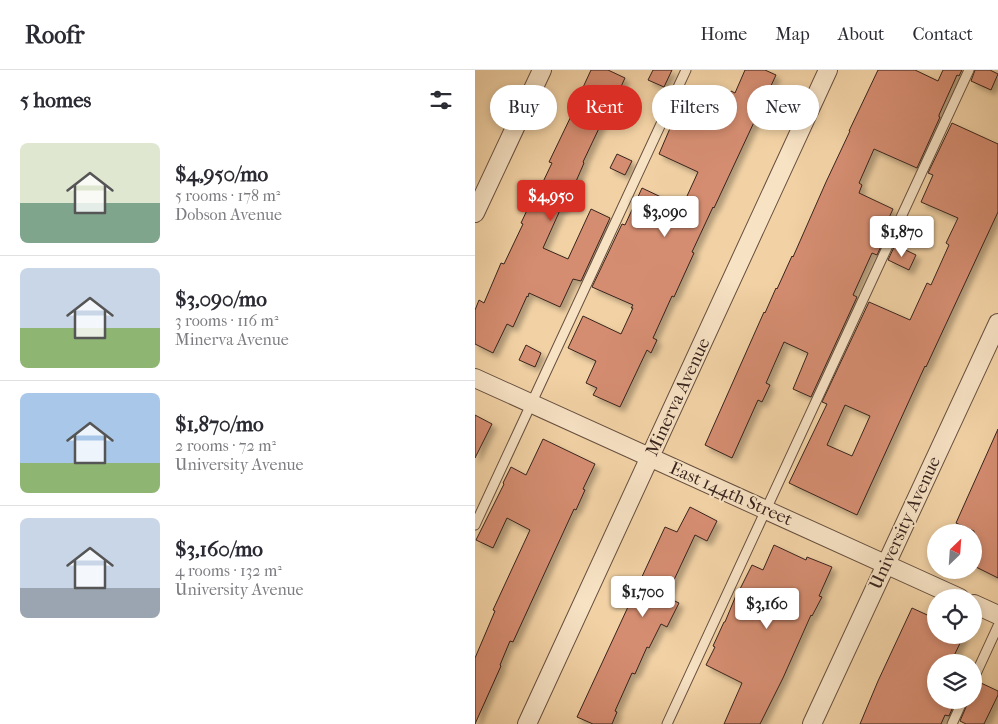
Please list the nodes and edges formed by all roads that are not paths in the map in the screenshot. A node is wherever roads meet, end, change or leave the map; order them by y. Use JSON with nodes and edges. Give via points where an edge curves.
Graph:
{"nodes":[{"id":1,"x":542,"y":70,"type":"edge"},
{"id":2,"x":686,"y":70,"type":"edge"},
{"id":3,"x":828,"y":70,"type":"edge"},
{"id":4,"x":969,"y":70,"type":"edge"},
{"id":5,"x":475,"y":213,"type":"edge"},
{"id":6,"x":998,"y":322,"type":"edge"},
{"id":7,"x":475,"y":378,"type":"edge"},
{"id":8,"x":531,"y":404,"type":"junction"},
{"id":9,"x":650,"y":458,"type":"junction"},
{"id":10,"x":766,"y":510,"type":"junction"},
{"id":11,"x":475,"y":525,"type":"edge"},
{"id":12,"x":886,"y":564,"type":"junction"},
{"id":13,"x":940,"y":589,"type":"edge"},
{"id":14,"x":982,"y":608,"type":"edge"},
{"id":15,"x":998,"y":615,"type":"edge"},
{"id":16,"x":998,"y":626,"type":"edge"},
{"id":17,"x":982,"y":661,"type":"edge"},
{"id":18,"x":959,"y":709,"type":"edge"},
{"id":19,"x":527,"y":724,"type":"edge"},
{"id":20,"x":667,"y":724,"type":"edge"},
{"id":21,"x":812,"y":724,"type":"edge"},
{"id":22,"x":952,"y":724,"type":"edge"}],
"edges":[{"from":1,"to":5,"type":"street"},
{"from":2,"to":8,"type":"lane"},
{"from":3,"to":9,"type":"street","name":"Minerva Avenue"},
{"from":4,"to":10,"type":"lane"},
{"from":6,"to":12,"type":"street","name":"University Avenue"},
{"from":7,"to":8,"type":"street","name":"East 144th Street"},
{"from":8,"to":9,"type":"street","name":"East 144th Street"},
{"from":8,"to":11,"type":"lane"},
{"from":9,"to":10,"type":"street","name":"East 144th Street"},
{"from":9,"to":19,"type":"street","name":"Minerva Avenue"},
{"from":10,"to":12,"type":"street","name":"East 144th Street"},
{"from":10,"to":20,"type":"lane"},
{"from":12,"to":13,"type":"street","name":"East 144th Street"},
{"from":12,"to":21,"type":"street","name":"University Avenue"},
{"from":14,"to":15,"type":"street"},
{"from":16,"to":17,"type":"lane"},
{"from":18,"to":22,"type":"lane"}]}
